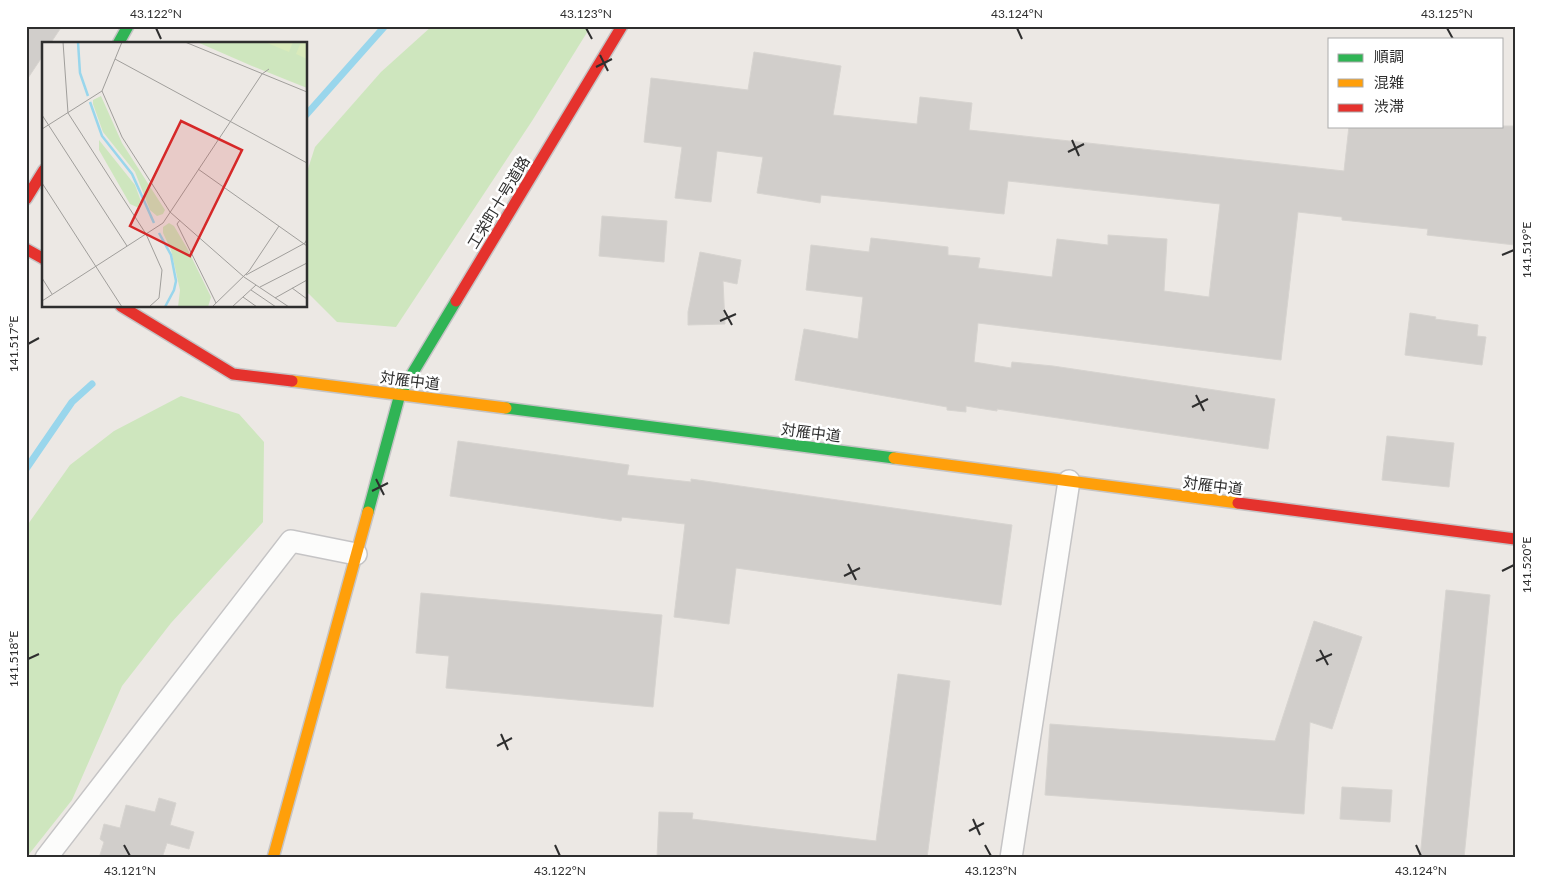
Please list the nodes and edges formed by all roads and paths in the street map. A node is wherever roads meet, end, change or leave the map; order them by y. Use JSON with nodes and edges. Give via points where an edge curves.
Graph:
{"nodes":[{"id":1,"x":128,"y":26,"type":"edge"},
{"id":2,"x":622,"y":26,"type":"edge"},
{"id":3,"x":119,"y":42,"type":"edge"},
{"id":4,"x":42,"y":173,"type":"edge"},
{"id":5,"x":26,"y":199,"type":"edge"},
{"id":6,"x":26,"y":249,"type":"edge"},
{"id":7,"x":42,"y":258,"type":"edge"},
{"id":8,"x":125,"y":308,"type":"edge"},
{"id":9,"x":400,"y":394,"type":"junction"},
{"id":10,"x":1069,"y":481,"type":"junction"},
{"id":11,"x":1515,"y":539,"type":"edge"},
{"id":12,"x":356,"y":554,"type":"junction"},
{"id":13,"x":46,"y":858,"type":"edge"},
{"id":14,"x":274,"y":858,"type":"edge"},
{"id":15,"x":1010,"y":858,"type":"edge"}],
"edges":[{"from":1,"to":3,"type":"street"},
{"from":2,"to":9,"type":"street","name":"工栄町十号道路"},
{"from":4,"to":5,"type":"street"},
{"from":6,"to":7,"type":"street"},
{"from":8,"to":9,"type":"street","name":"対雁中道","via":[[233,374]]},
{"from":9,"to":10,"type":"street","name":"対雁中道"},
{"from":9,"to":12,"type":"street","name":"工栄町十号道路"},
{"from":10,"to":11,"type":"street","name":"対雁中道"},
{"from":10,"to":15,"type":"street"},
{"from":12,"to":13,"type":"street","via":[[291,541]]},
{"from":12,"to":14,"type":"street","name":"工栄町十号道路"}]}
